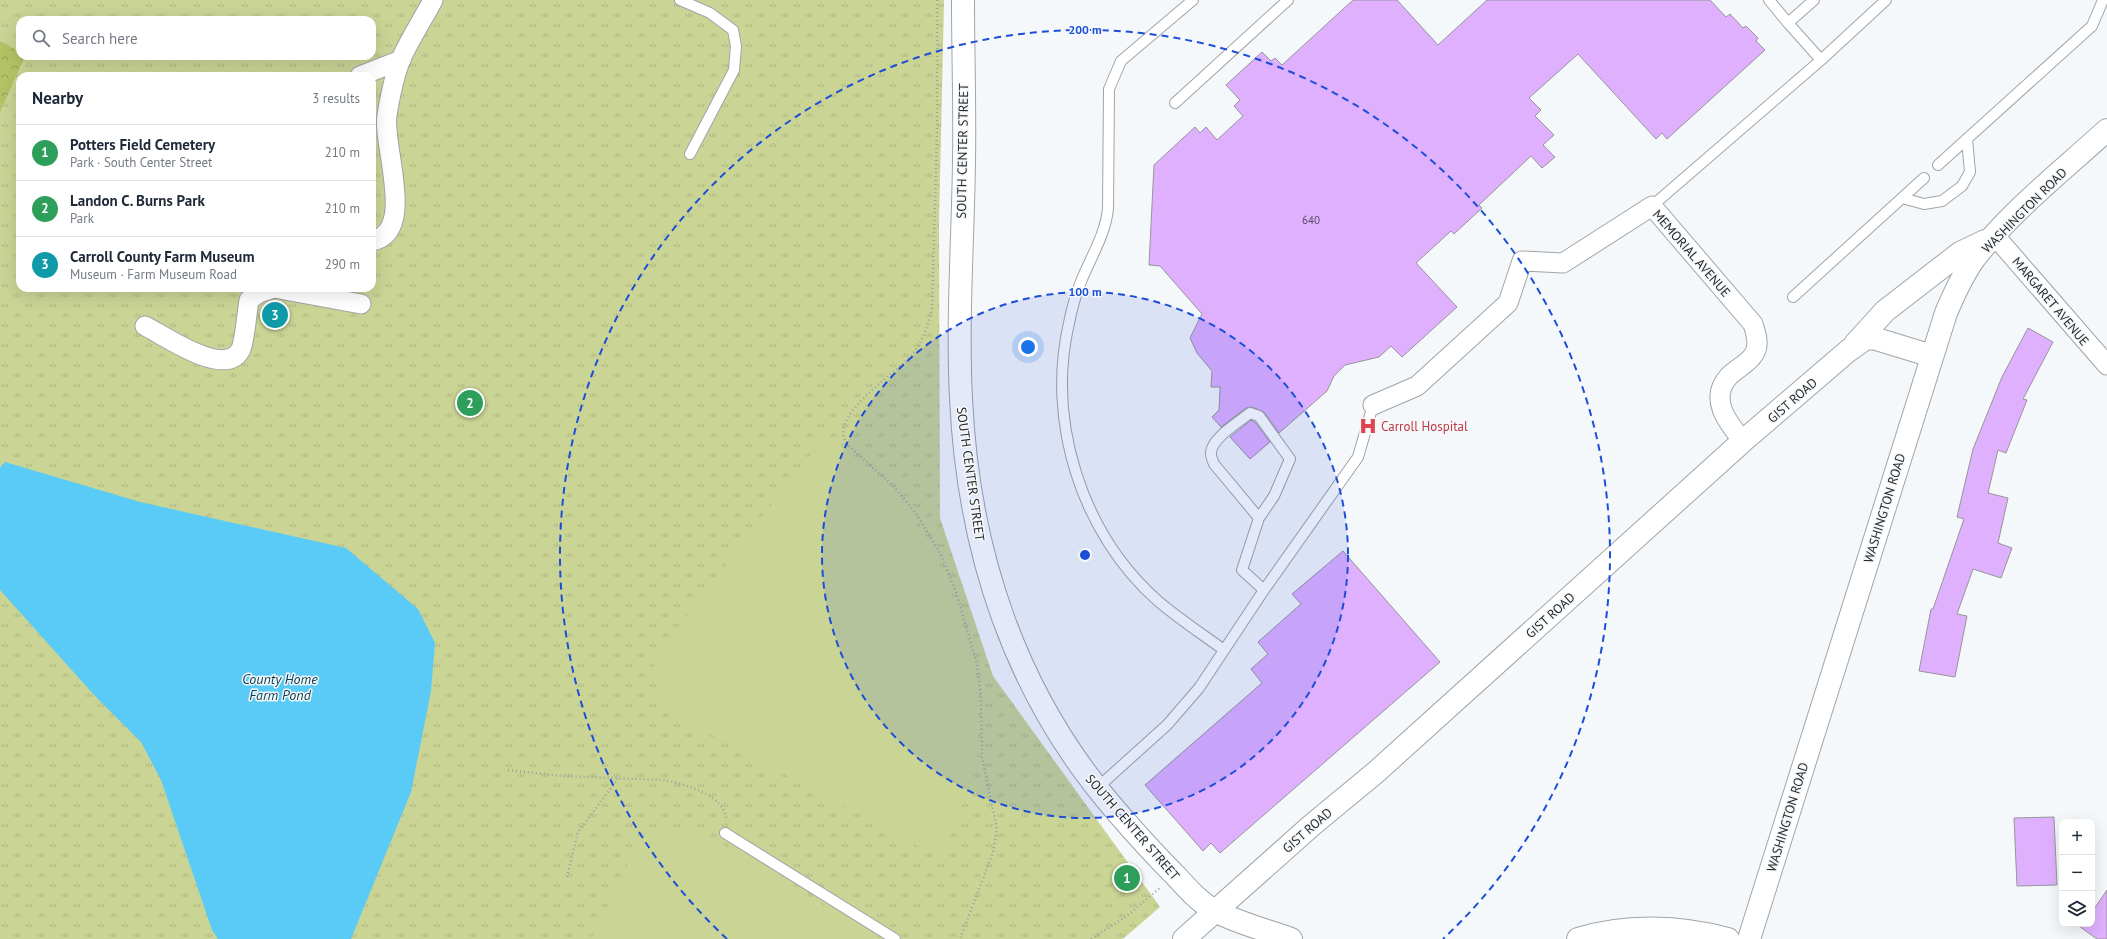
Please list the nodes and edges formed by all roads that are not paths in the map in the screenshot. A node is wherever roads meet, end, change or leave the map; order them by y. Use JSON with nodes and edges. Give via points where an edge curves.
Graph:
{"nodes":[{"id":1,"x":434,"y":0,"type":"edge"},
{"id":2,"x":680,"y":0,"type":"edge"},
{"id":3,"x":963,"y":0,"type":"edge"},
{"id":4,"x":1193,"y":0,"type":"edge"},
{"id":5,"x":1288,"y":0,"type":"edge"},
{"id":6,"x":1769,"y":0,"type":"edge"},
{"id":7,"x":1814,"y":0,"type":"edge"},
{"id":8,"x":1886,"y":0,"type":"edge"},
{"id":9,"x":2103,"y":0,"type":"edge"},
{"id":10,"x":1788,"y":23,"type":"junction"},
{"id":11,"x":400,"y":60,"type":"junction"},
{"id":12,"x":1821,"y":60,"type":"junction"},
{"id":13,"x":370,"y":72,"type":"edge"},
{"id":14,"x":1175,"y":103,"type":"dead end"},
{"id":15,"x":2107,"y":130,"type":"edge"},
{"id":16,"x":1967,"y":139,"type":"junction"},
{"id":17,"x":690,"y":154,"type":"dead end"},
{"id":18,"x":1938,"y":166,"type":"dead end"},
{"id":19,"x":1924,"y":178,"type":"dead end"},
{"id":20,"x":1902,"y":198,"type":"junction"},
{"id":21,"x":1652,"y":206,"type":"junction"},
{"id":22,"x":1995,"y":236,"type":"junction"},
{"id":23,"x":376,"y":240,"type":"edge"},
{"id":24,"x":259,"y":292,"type":"edge"},
{"id":25,"x":296,"y":292,"type":"edge"},
{"id":26,"x":1793,"y":297,"type":"dead end"},
{"id":27,"x":361,"y":304,"type":"dead end"},
{"id":28,"x":145,"y":326,"type":"dead end"},
{"id":29,"x":1848,"y":351,"type":"junction"},
{"id":30,"x":1932,"y":356,"type":"junction"},
{"id":31,"x":2107,"y":365,"type":"edge"},
{"id":32,"x":1373,"y":405,"type":"joint"},
{"id":33,"x":1743,"y":441,"type":"junction"},
{"id":34,"x":1259,"y":518,"type":"junction"},
{"id":35,"x":1264,"y":590,"type":"junction"},
{"id":36,"x":1224,"y":650,"type":"junction"},
{"id":37,"x":1096,"y":789,"type":"junction"},
{"id":38,"x":725,"y":833,"type":"road end"},
{"id":39,"x":1215,"y":911,"type":"junction"},
{"id":40,"x":895,"y":939,"type":"edge"},
{"id":41,"x":1184,"y":939,"type":"edge"},
{"id":42,"x":1290,"y":939,"type":"edge"},
{"id":43,"x":1578,"y":939,"type":"edge"},
{"id":44,"x":1728,"y":939,"type":"edge"},
{"id":45,"x":1748,"y":939,"type":"edge"}],
"edges":[{"from":1,"to":11,"type":"street"},
{"from":2,"to":17,"type":"lane","via":[[710,13],[733,30],[736,46],[734,70]]},
{"from":3,"to":37,"type":"street","name":"SOUTH CENTER STREET","via":[[961,398],[972,501],[992,589],[1011,640],[1053,726]]},
{"from":4,"to":36,"type":"lane","via":[[1121,61],[1109,88],[1106,225],[1074,304],[1064,351],[1062,383],[1064,420],[1076,475],[1097,523],[1114,551],[1158,601]]},
{"from":5,"to":14,"type":"lane"},
{"from":6,"to":10,"type":"lane"},
{"from":7,"to":10,"type":"lane"},
{"from":8,"to":12,"type":"lane"},
{"from":9,"to":16,"type":"lane","via":[[2092,26]]},
{"from":10,"to":12,"type":"lane"},
{"from":11,"to":13,"type":"street"},
{"from":11,"to":23,"type":"street","via":[[385,129],[395,189],[394,218],[386,235]]},
{"from":12,"to":21,"type":"lane"},
{"from":15,"to":22,"type":"street","name":"WASHINGTON ROAD","via":[[2013,216]]},
{"from":16,"to":18,"type":"lane"},
{"from":16,"to":20,"type":"lane","via":[[1970,172],[1962,186],[1942,201],[1924,204]]},
{"from":19,"to":20,"type":"lane"},
{"from":20,"to":26,"type":"lane"},
{"from":21,"to":32,"type":"street","name":"MEMORIAL AVENUE","via":[[1564,263],[1522,261],[1508,303],[1417,386]]},
{"from":21,"to":33,"type":"street","name":"MEMORIAL AVENUE","via":[[1753,324],[1757,346],[1754,354],[1728,377],[1721,393],[1721,408],[1726,421]]},
{"from":22,"to":29,"type":"street","via":[[1960,254],[1885,312]]},
{"from":22,"to":30,"type":"street","name":"WASHINGTON ROAD","via":[[1974,260],[1958,285]]},
{"from":22,"to":31,"type":"street","name":"MARGARET AVENUE"},
{"from":24,"to":28,"type":"street","via":[[249,300],[241,349],[230,359],[216,360],[193,352]]},
{"from":25,"to":27,"type":"street"},
{"from":29,"to":30,"type":"street","name":"GIST ROAD","via":[[1873,338]]},
{"from":29,"to":33,"type":"street","name":"GIST ROAD"},
{"from":30,"to":45,"type":"street","name":"WASHINGTON ROAD"},
{"from":32,"to":35,"type":"lane","via":[[1358,457]]},
{"from":33,"to":39,"type":"street","name":"GIST ROAD","via":[[1375,773],[1312,824]]},
{"from":34,"to":34,"type":"lane","via":[[1274,496],[1290,459],[1259,416],[1250,413],[1214,444],[1210,454],[1214,464]]},
{"from":34,"to":35,"type":"lane","via":[[1242,570]]},
{"from":35,"to":36,"type":"lane"},
{"from":36,"to":37,"type":"lane","via":[[1188,703]]},
{"from":37,"to":39,"type":"street","name":"SOUTH CENTER STREET","via":[[1198,900]]},
{"from":38,"to":40,"type":"lane"},
{"from":39,"to":41,"type":"street","name":"GIST ROAD"},
{"from":39,"to":42,"type":"street","name":"SOUTH CENTER STREET"},
{"from":43,"to":44,"type":"street","via":[[1638,929],[1690,932]]}]}
